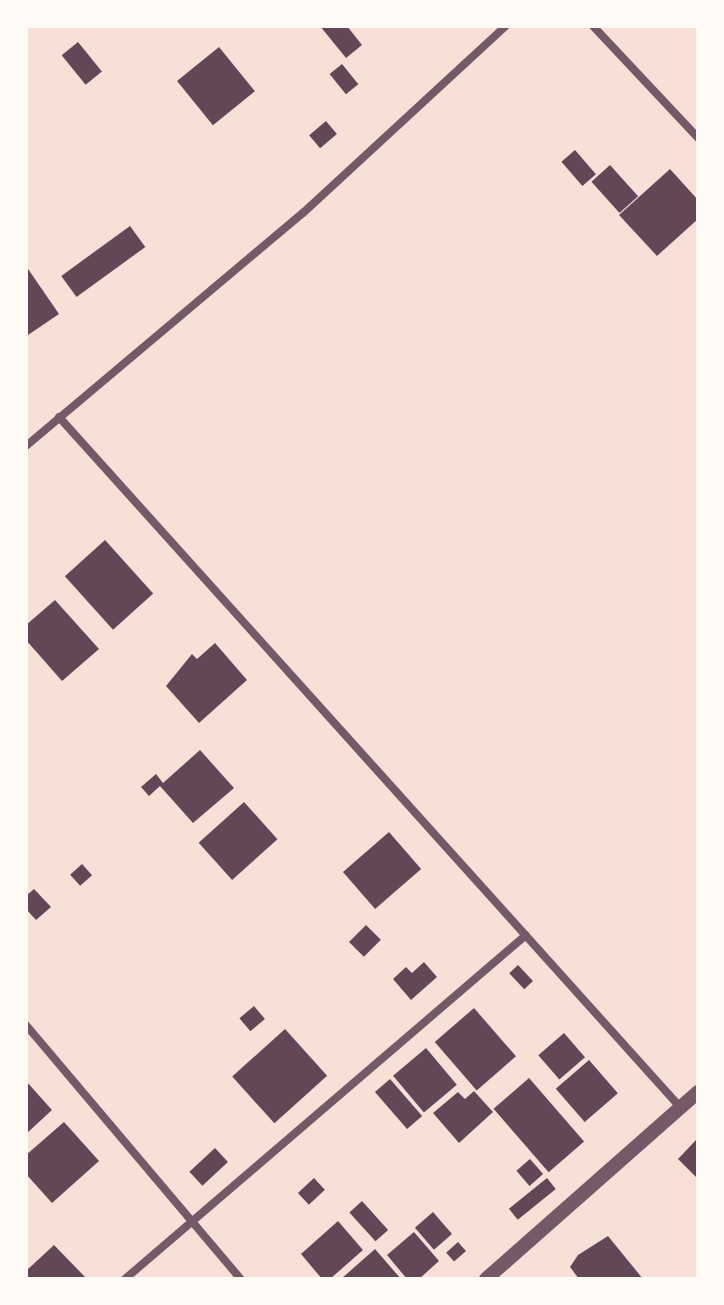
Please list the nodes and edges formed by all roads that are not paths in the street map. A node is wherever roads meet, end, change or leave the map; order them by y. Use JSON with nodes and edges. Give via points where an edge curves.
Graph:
{"nodes":[{"id":1,"x":506,"y":26,"type":"edge"},
{"id":2,"x":593,"y":26,"type":"edge"},
{"id":3,"x":698,"y":138,"type":"edge"},
{"id":4,"x":59,"y":417,"type":"junction"},
{"id":5,"x":26,"y":446,"type":"edge"},
{"id":6,"x":526,"y":935,"type":"junction"},
{"id":7,"x":26,"y":1025,"type":"edge"},
{"id":8,"x":698,"y":1092,"type":"edge"},
{"id":9,"x":681,"y":1108,"type":"junction"},
{"id":10,"x":191,"y":1223,"type":"junction"},
{"id":11,"x":125,"y":1279,"type":"edge"},
{"id":12,"x":241,"y":1279,"type":"edge"},
{"id":13,"x":486,"y":1279,"type":"edge"}],
"edges":[{"from":1,"to":4,"type":"street","via":[[303,213]]},
{"from":2,"to":3,"type":"street"},
{"from":4,"to":5,"type":"street"},
{"from":4,"to":6,"type":"street"},
{"from":6,"to":9,"type":"street"},
{"from":6,"to":10,"type":"street"},
{"from":7,"to":10,"type":"street"},
{"from":8,"to":9,"type":"street"},
{"from":9,"to":13,"type":"street"},
{"from":10,"to":11,"type":"street"},
{"from":10,"to":12,"type":"street"}]}
